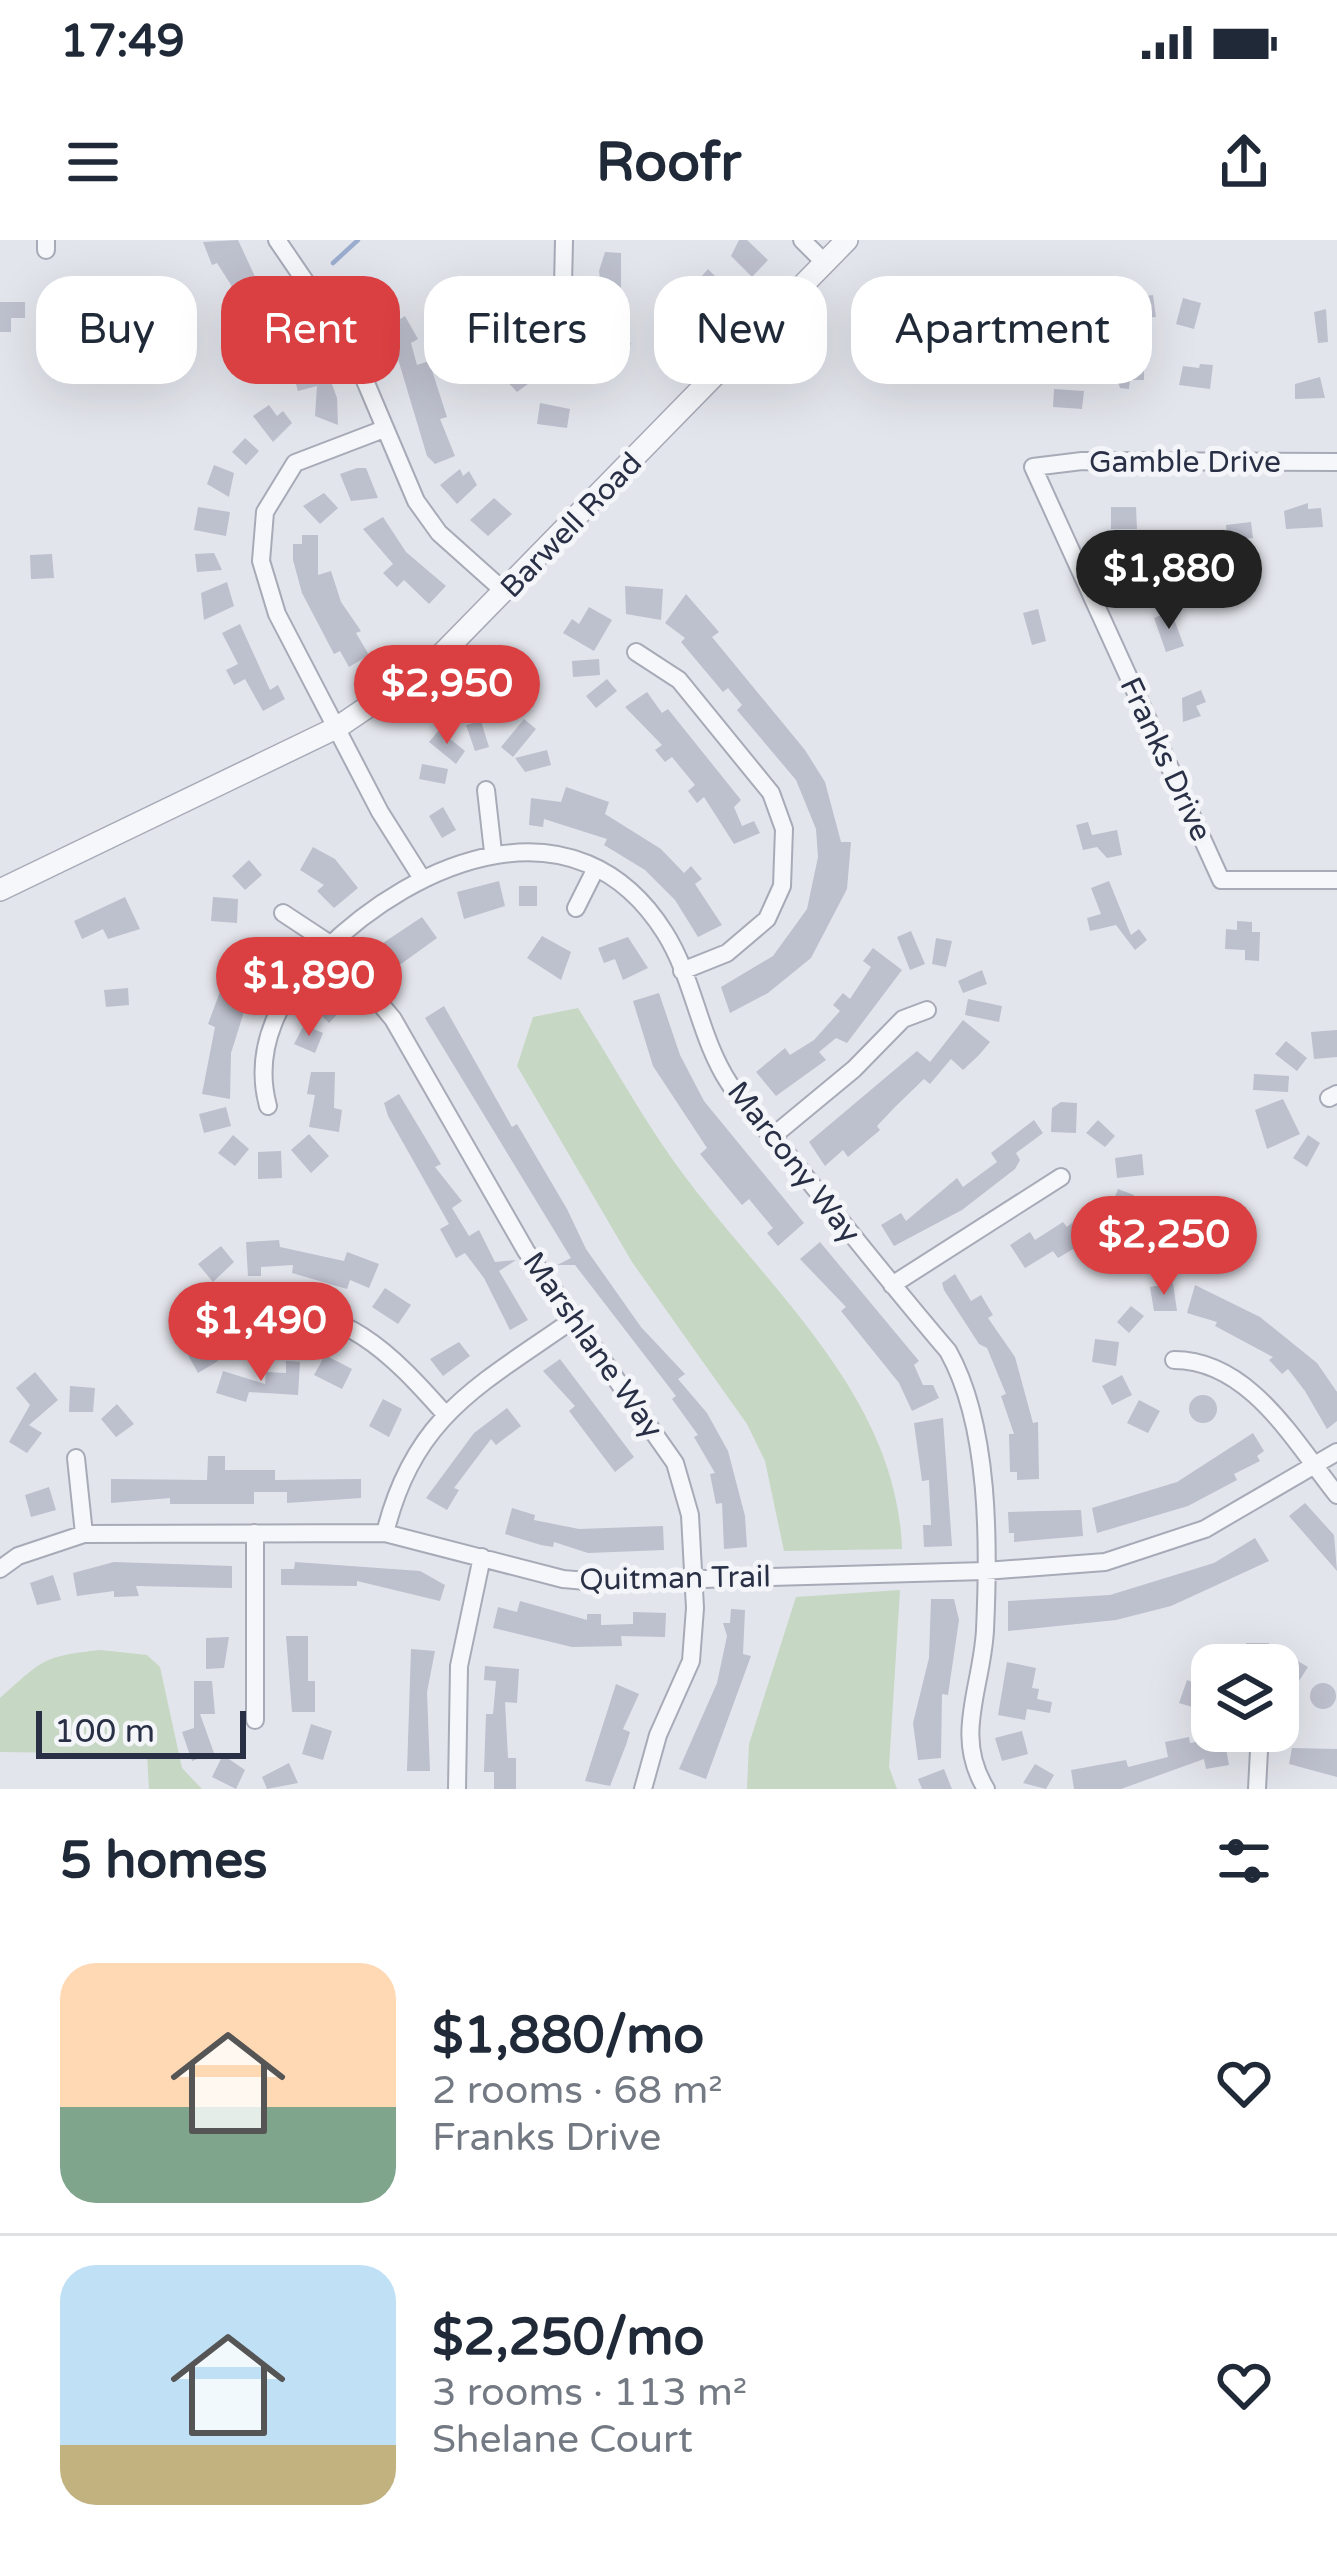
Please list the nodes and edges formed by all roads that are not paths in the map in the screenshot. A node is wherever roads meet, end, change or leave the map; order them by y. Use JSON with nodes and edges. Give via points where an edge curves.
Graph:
{"nodes":[{"id":1,"x":277,"y":240,"type":"edge"},
{"id":2,"x":564,"y":240,"type":"edge"},
{"id":3,"x":802,"y":240,"type":"edge"},
{"id":4,"x":847,"y":240,"type":"edge"},
{"id":5,"x":825,"y":262,"type":"junction"},
{"id":6,"x":563,"y":276,"type":"edge"},
{"id":7,"x":384,"y":429,"type":"junction"},
{"id":8,"x":1337,"y":462,"type":"edge"},
{"id":9,"x":1033,"y":466,"type":"joint"},
{"id":10,"x":505,"y":592,"type":"junction"},
{"id":11,"x":637,"y":652,"type":"dead end"},
{"id":12,"x":338,"y":727,"type":"junction"},
{"id":13,"x":486,"y":790,"type":"dead end"},
{"id":14,"x":493,"y":852,"type":"junction"},
{"id":15,"x":596,"y":870,"type":"junction"},
{"id":16,"x":421,"y":877,"type":"junction"},
{"id":17,"x":1337,"y":880,"type":"edge"},
{"id":18,"x":0,"y":890,"type":"edge"},
{"id":19,"x":576,"y":908,"type":"dead end"},
{"id":20,"x":283,"y":913,"type":"dead end"},
{"id":21,"x":330,"y":944,"type":"junction"},
{"id":22,"x":682,"y":970,"type":"junction"},
{"id":23,"x":927,"y":1010,"type":"dead end"},
{"id":24,"x":268,"y":1106,"type":"dead end"},
{"id":25,"x":772,"y":1136,"type":"junction"},
{"id":26,"x":1061,"y":1178,"type":"dead end"},
{"id":27,"x":892,"y":1285,"type":"junction"},
{"id":28,"x":255,"y":1321,"type":"dead end"},
{"id":29,"x":571,"y":1322,"type":"junction"},
{"id":30,"x":1174,"y":1360,"type":"dead end"},
{"id":31,"x":445,"y":1414,"type":"junction"},
{"id":32,"x":1337,"y":1452,"type":"edge"},
{"id":33,"x":76,"y":1458,"type":"dead end"},
{"id":34,"x":1313,"y":1467,"type":"junction"},
{"id":35,"x":1337,"y":1495,"type":"edge"},
{"id":36,"x":255,"y":1532,"type":"junction"},
{"id":37,"x":386,"y":1533,"type":"junction"},
{"id":38,"x":84,"y":1534,"type":"junction"},
{"id":39,"x":482,"y":1557,"type":"junction"},
{"id":40,"x":0,"y":1569,"type":"edge"},
{"id":41,"x":985,"y":1571,"type":"junction"},
{"id":42,"x":693,"y":1580,"type":"junction"},
{"id":43,"x":256,"y":1720,"type":"dead end"},
{"id":44,"x":1260,"y":1752,"type":"edge"},
{"id":45,"x":458,"y":1789,"type":"edge"},
{"id":46,"x":643,"y":1789,"type":"edge"},
{"id":47,"x":986,"y":1789,"type":"edge"},
{"id":48,"x":1257,"y":1789,"type":"edge"}],
"edges":[{"from":1,"to":7,"type":"street","via":[[352,350]]},
{"from":2,"to":6,"type":"street"},
{"from":3,"to":5,"type":"street"},
{"from":4,"to":5,"type":"street","name":"Barwell Road"},
{"from":5,"to":10,"type":"street","name":"Barwell Road"},
{"from":7,"to":10,"type":"street","via":[[439,533]]},
{"from":7,"to":12,"type":"street","via":[[295,463],[265,512],[266,587]]},
{"from":8,"to":9,"type":"street","name":"Gamble Drive"},
{"from":9,"to":17,"type":"street","name":"Franks Drive","via":[[1221,880]]},
{"from":10,"to":12,"type":"street","name":"Barwell Road","via":[[434,662]]},
{"from":11,"to":22,"type":"street","via":[[679,680],[771,793],[784,829],[782,886],[767,919],[727,953]]},
{"from":12,"to":16,"type":"street"},
{"from":12,"to":18,"type":"street","name":"Barwell Road"},
{"from":13,"to":14,"type":"street"},
{"from":14,"to":15,"type":"street","name":"Marcony Way","via":[[542,853]]},
{"from":14,"to":16,"type":"street","name":"Marcony Way"},
{"from":15,"to":19,"type":"street"},
{"from":15,"to":22,"type":"street","name":"Marcony Way","via":[[648,910]]},
{"from":16,"to":21,"type":"street","name":"Marcony Way"},
{"from":20,"to":21,"type":"street","name":"Marshlane Way"},
{"from":21,"to":24,"type":"street","name":"Marcony Way","via":[[274,1020],[262,1052]]},
{"from":21,"to":29,"type":"street","name":"Marshlane Way","via":[[393,1019]]},
{"from":22,"to":25,"type":"street","name":"Marcony Way","via":[[717,1061]]},
{"from":23,"to":25,"type":"street","via":[[903,1019]]},
{"from":25,"to":27,"type":"street","name":"Marcony Way"},
{"from":26,"to":27,"type":"street"},
{"from":27,"to":41,"type":"street","name":"Marcony Way","via":[[964,1381],[977,1433]]},
{"from":28,"to":31,"type":"street","via":[[299,1312],[361,1334]]},
{"from":29,"to":31,"type":"street"},
{"from":29,"to":42,"type":"street","name":"Marshlane Way","via":[[675,1463],[690,1515]]},
{"from":30,"to":34,"type":"street","via":[[1227,1370]]},
{"from":31,"to":37,"type":"street","via":[[410,1459]]},
{"from":32,"to":34,"type":"street","name":"Quitman Trail"},
{"from":33,"to":38,"type":"street"},
{"from":34,"to":35,"type":"street"},
{"from":34,"to":41,"type":"street","name":"Quitman Trail","via":[[1151,1550],[1106,1562]]},
{"from":36,"to":37,"type":"street","name":"Quitman Trail"},
{"from":36,"to":38,"type":"street","name":"Quitman Trail"},
{"from":36,"to":43,"type":"street"},
{"from":37,"to":39,"type":"street","name":"Quitman Trail"},
{"from":38,"to":40,"type":"street","name":"Quitman Trail"},
{"from":39,"to":42,"type":"street","name":"Quitman Trail","via":[[562,1579]]},
{"from":39,"to":45,"type":"street","via":[[458,1666]]},
{"from":41,"to":42,"type":"street","name":"Quitman Trail"},
{"from":41,"to":47,"type":"street","name":"Marcony Way","via":[[985,1634],[968,1723],[970,1763]]},
{"from":42,"to":46,"type":"street","name":"Marshlane Way","via":[[691,1661]]},
{"from":44,"to":48,"type":"street"}]}
